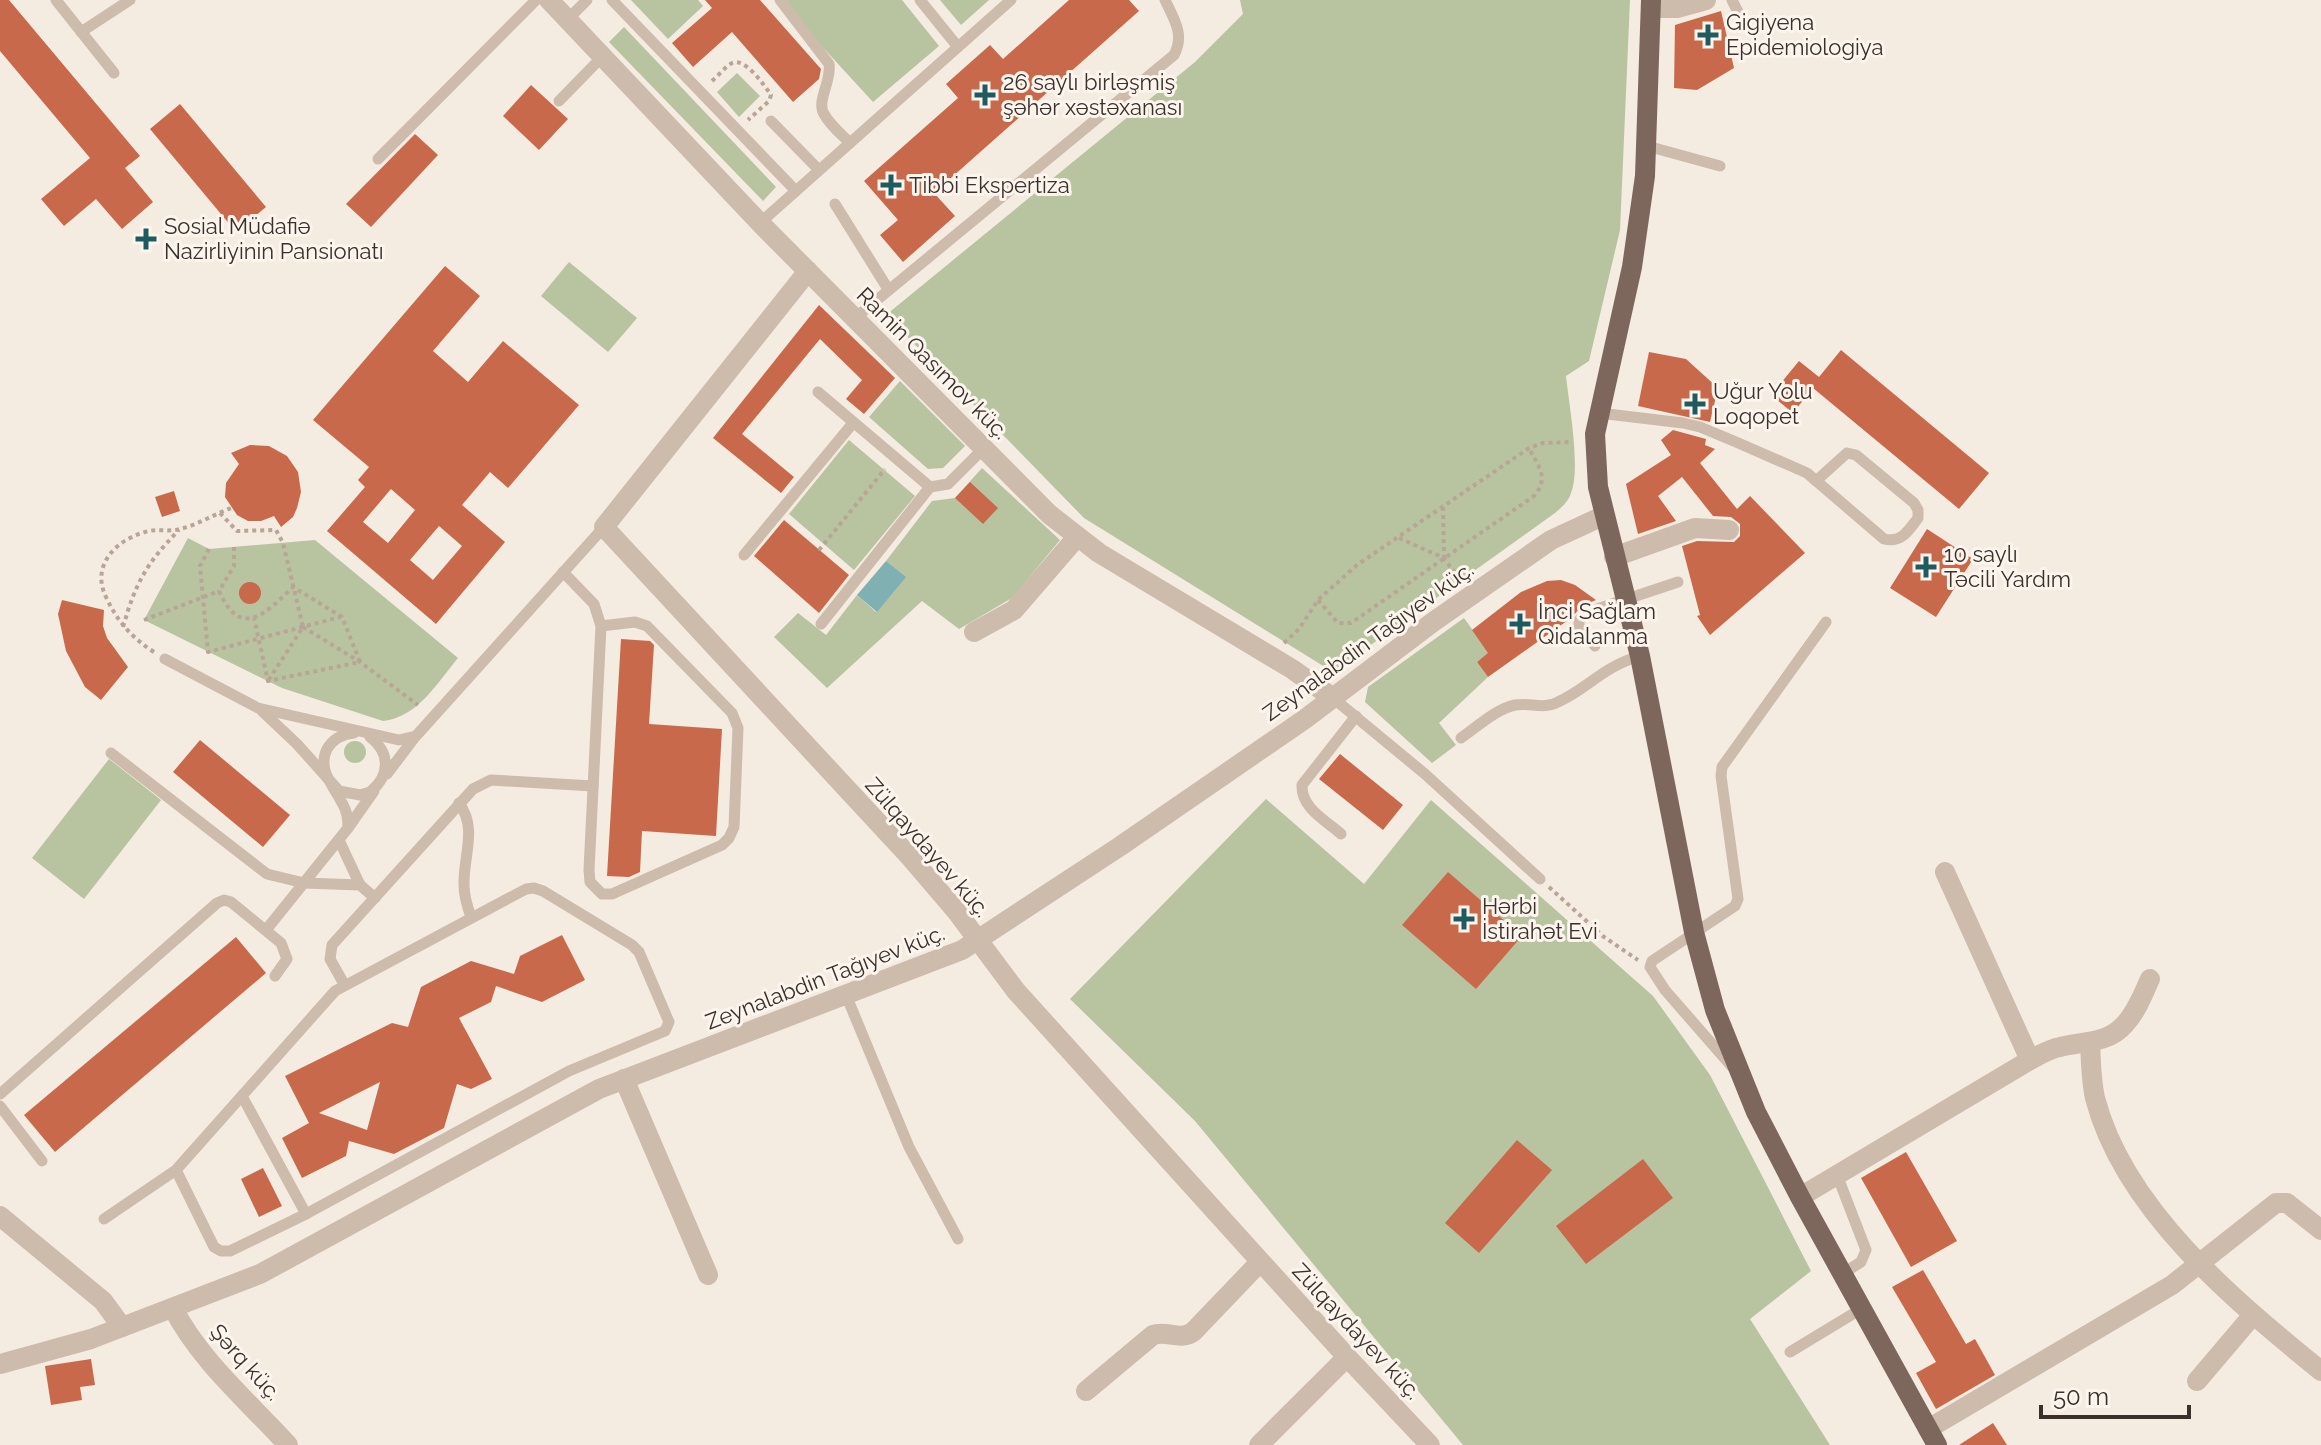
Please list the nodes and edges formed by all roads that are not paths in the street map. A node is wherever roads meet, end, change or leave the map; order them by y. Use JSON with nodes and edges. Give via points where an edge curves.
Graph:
{"nodes":[{"id":1,"x":56,"y":0,"type":"edge"},
{"id":2,"x":130,"y":0,"type":"edge"},
{"id":3,"x":536,"y":0,"type":"edge"},
{"id":4,"x":549,"y":0,"type":"edge"},
{"id":5,"x":587,"y":0,"type":"edge"},
{"id":6,"x":612,"y":0,"type":"edge"},
{"id":7,"x":780,"y":0,"type":"edge"},
{"id":8,"x":920,"y":0,"type":"edge"},
{"id":9,"x":1011,"y":0,"type":"edge"},
{"id":10,"x":1165,"y":0,"type":"edge"},
{"id":11,"x":1706,"y":0,"type":"edge"},
{"id":12,"x":1732,"y":0,"type":"edge"},
{"id":13,"x":1651,"y":4,"type":"edge"},
{"id":14,"x":567,"y":20,"type":"junction"},
{"id":15,"x":1745,"y":26,"type":"dead end"},
{"id":16,"x":81,"y":32,"type":"junction"},
{"id":17,"x":958,"y":47,"type":"junction"},
{"id":18,"x":602,"y":57,"type":"junction"},
{"id":19,"x":114,"y":73,"type":"dead end"},
{"id":20,"x":559,"y":101,"type":"dead end"},
{"id":21,"x":771,"y":121,"type":"dead end"},
{"id":22,"x":850,"y":143,"type":"junction"},
{"id":23,"x":1647,"y":146,"type":"junction"},
{"id":24,"x":378,"y":159,"type":"dead end"},
{"id":25,"x":1720,"y":166,"type":"dead end"},
{"id":26,"x":819,"y":170,"type":"junction"},
{"id":27,"x":796,"y":191,"type":"junction"},
{"id":28,"x":835,"y":204,"type":"dead end"},
{"id":29,"x":760,"y":223,"type":"junction"},
{"id":30,"x":808,"y":271,"type":"junction"},
{"id":31,"x":888,"y":289,"type":"junction"},
{"id":32,"x":855,"y":318,"type":"junction"},
{"id":33,"x":818,"y":392,"type":"dead end"},
{"id":34,"x":1599,"y":413,"type":"junction"},
{"id":35,"x":853,"y":423,"type":"junction"},
{"id":36,"x":983,"y":449,"type":"junction"},
{"id":37,"x":1816,"y":481,"type":"junction"},
{"id":38,"x":930,"y":487,"type":"junction"},
{"id":39,"x":1603,"y":516,"type":"junction"},
{"id":40,"x":604,"y":527,"type":"junction"},
{"id":41,"x":1729,"y":530,"type":"dead end"},
{"id":42,"x":1077,"y":537,"type":"junction"},
{"id":43,"x":744,"y":555,"type":"dead end"},
{"id":44,"x":1614,"y":557,"type":"junction"},
{"id":45,"x":563,"y":572,"type":"junction"},
{"id":46,"x":1678,"y":582,"type":"dead end"},
{"id":47,"x":1625,"y":598,"type":"junction"},
{"id":48,"x":1826,"y":622,"type":"dead end"},
{"id":49,"x":821,"y":624,"type":"dead end"},
{"id":50,"x":601,"y":626,"type":"junction"},
{"id":51,"x":974,"y":632,"type":"dead end"},
{"id":52,"x":1595,"y":646,"type":"dead end"},
{"id":53,"x":1640,"y":656,"type":"junction"},
{"id":54,"x":165,"y":659,"type":"road end"},
{"id":55,"x":1333,"y":698,"type":"junction"},
{"id":56,"x":258,"y":708,"type":"junction"},
{"id":57,"x":1356,"y":716,"type":"junction"},
{"id":58,"x":361,"y":733,"type":"junction"},
{"id":59,"x":416,"y":736,"type":"junction"},
{"id":60,"x":1461,"y":738,"type":"dead end"},
{"id":61,"x":111,"y":753,"type":"dead end"},
{"id":62,"x":330,"y":783,"type":"junction"},
{"id":63,"x":379,"y":785,"type":"junction"},
{"id":64,"x":593,"y":786,"type":"junction"},
{"id":65,"x":459,"y":803,"type":"junction"},
{"id":66,"x":348,"y":828,"type":"junction"},
{"id":67,"x":1341,"y":834,"type":"dead end"},
{"id":68,"x":339,"y":840,"type":"junction"},
{"id":69,"x":1945,"y":872,"type":"dead end"},
{"id":70,"x":1540,"y":879,"type":"road end"},
{"id":71,"x":304,"y":883,"type":"junction"},
{"id":72,"x":360,"y":885,"type":"junction"},
{"id":73,"x":375,"y":898,"type":"junction"},
{"id":74,"x":471,"y":917,"type":"junction"},
{"id":75,"x":266,"y":930,"type":"junction"},
{"id":76,"x":1694,"y":932,"type":"junction"},
{"id":77,"x":977,"y":942,"type":"junction"},
{"id":78,"x":275,"y":976,"type":"dead end"},
{"id":79,"x":2150,"y":979,"type":"dead end"},
{"id":80,"x":344,"y":984,"type":"junction"},
{"id":81,"x":846,"y":995,"type":"junction"},
{"id":82,"x":2090,"y":1043,"type":"junction"},
{"id":83,"x":2030,"y":1060,"type":"junction"},
{"id":84,"x":1740,"y":1076,"type":"junction"},
{"id":85,"x":624,"y":1079,"type":"junction"},
{"id":86,"x":0,"y":1094,"type":"edge"},
{"id":87,"x":242,"y":1096,"type":"junction"},
{"id":88,"x":0,"y":1106,"type":"edge"},
{"id":89,"x":42,"y":1161,"type":"dead end"},
{"id":90,"x":176,"y":1170,"type":"junction"},
{"id":91,"x":1837,"y":1175,"type":"junction"},
{"id":92,"x":1800,"y":1197,"type":"junction"},
{"id":93,"x":306,"y":1214,"type":"junction"},
{"id":94,"x":0,"y":1216,"type":"edge"},
{"id":95,"x":104,"y":1219,"type":"dead end"},
{"id":96,"x":2321,"y":1230,"type":"edge"},
{"id":97,"x":958,"y":1239,"type":"dead end"},
{"id":98,"x":1260,"y":1262,"type":"junction"},
{"id":99,"x":2201,"y":1265,"type":"junction"},
{"id":100,"x":1842,"y":1274,"type":"junction"},
{"id":101,"x":708,"y":1275,"type":"dead end"},
{"id":102,"x":173,"y":1308,"type":"junction"},
{"id":103,"x":1861,"y":1309,"type":"junction"},
{"id":104,"x":2253,"y":1315,"type":"junction"},
{"id":105,"x":122,"y":1327,"type":"junction"},
{"id":106,"x":1790,"y":1352,"type":"dead end"},
{"id":107,"x":1347,"y":1357,"type":"junction"},
{"id":108,"x":0,"y":1364,"type":"edge"},
{"id":109,"x":2321,"y":1371,"type":"edge"},
{"id":110,"x":2197,"y":1381,"type":"dead end"},
{"id":111,"x":1086,"y":1391,"type":"dead end"},
{"id":112,"x":1932,"y":1437,"type":"edge"},
{"id":113,"x":285,"y":1444,"type":"edge"},
{"id":114,"x":1259,"y":1445,"type":"edge"},
{"id":115,"x":1430,"y":1445,"type":"edge"}],
"edges":[{"from":1,"to":16,"type":"lane"},
{"from":2,"to":16,"type":"lane"},
{"from":3,"to":24,"type":"lane"},
{"from":4,"to":14,"type":"street","name":"Ramin Qasımov küç."},
{"from":5,"to":14,"type":"lane"},
{"from":6,"to":27,"type":"lane"},
{"from":7,"to":22,"type":"lane","via":[[829,64],[821,108]]},
{"from":8,"to":17,"type":"lane"},
{"from":9,"to":17,"type":"lane"},
{"from":10,"to":31,"type":"lane","via":[[1179,33],[1174,55]]},
{"from":11,"to":13,"type":"street","via":[[1677,8]]},
{"from":12,"to":15,"type":"lane"},
{"from":13,"to":23,"type":"main road"},
{"from":14,"to":18,"type":"street","name":"Ramin Qasımov küç."},
{"from":16,"to":19,"type":"lane"},
{"from":17,"to":22,"type":"lane"},
{"from":18,"to":20,"type":"lane"},
{"from":18,"to":29,"type":"street","name":"Ramin Qasımov küç."},
{"from":21,"to":26,"type":"lane"},
{"from":22,"to":26,"type":"lane"},
{"from":23,"to":25,"type":"lane"},
{"from":23,"to":34,"type":"main road","via":[[1632,267]]},
{"from":26,"to":27,"type":"lane"},
{"from":27,"to":29,"type":"lane"},
{"from":28,"to":31,"type":"lane"},
{"from":29,"to":30,"type":"street","name":"Ramin Qasımov küç."},
{"from":30,"to":32,"type":"street","name":"Ramin Qasımov küç."},
{"from":30,"to":40,"type":"street"},
{"from":31,"to":32,"type":"lane"},
{"from":32,"to":36,"type":"street","name":"Ramin Qasımov küç."},
{"from":33,"to":35,"type":"lane"},
{"from":34,"to":37,"type":"lane","via":[[1700,427]]},
{"from":34,"to":39,"type":"main road","via":[[1594,454]]},
{"from":35,"to":38,"type":"lane"},
{"from":35,"to":43,"type":"lane"},
{"from":36,"to":38,"type":"lane","via":[[948,484]]},
{"from":36,"to":42,"type":"street","name":"Ramin Qasımov küç."},
{"from":37,"to":37,"type":"lane","via":[[1884,539],[1902,538],[1918,518],[1914,503],[1856,455],[1838,458]]},
{"from":38,"to":49,"type":"lane"},
{"from":39,"to":44,"type":"main road"},
{"from":39,"to":55,"type":"street","name":"Zeynalabdin Tağıyev küç.","via":[[1551,540]]},
{"from":40,"to":45,"type":"lane"},
{"from":40,"to":77,"type":"street","name":"Zülqaydayev küç.","via":[[910,857]]},
{"from":41,"to":44,"type":"street","via":[[1695,528]]},
{"from":42,"to":51,"type":"street","via":[[1014,610]]},
{"from":42,"to":55,"type":"street","name":"Ramin Qasımov küç."},
{"from":44,"to":47,"type":"main road"},
{"from":45,"to":50,"type":"lane","via":[[594,604]]},
{"from":45,"to":59,"type":"lane"},
{"from":46,"to":47,"type":"lane"},
{"from":47,"to":52,"type":"lane","via":[[1579,620]]},
{"from":47,"to":53,"type":"main road"},
{"from":48,"to":76,"type":"lane","via":[[1722,767],[1738,899]]},
{"from":50,"to":64,"type":"lane"},
{"from":50,"to":64,"type":"lane","via":[[647,626],[732,713],[738,728],[734,827],[722,845],[602,894],[590,882]]},
{"from":53,"to":60,"type":"lane","via":[[1608,667],[1559,702],[1500,711]]},
{"from":53,"to":76,"type":"main road"},
{"from":54,"to":56,"type":"lane"},
{"from":55,"to":57,"type":"lane"},
{"from":55,"to":77,"type":"street","name":"Zeynalabdin Tağıyev küç."},
{"from":56,"to":58,"type":"lane"},
{"from":56,"to":62,"type":"lane"},
{"from":57,"to":67,"type":"lane","via":[[1302,785],[1306,804]]},
{"from":57,"to":70,"type":"lane"},
{"from":58,"to":59,"type":"lane","via":[[399,740]]},
{"from":58,"to":62,"type":"lane","via":[[340,736],[326,752],[323,763]]},
{"from":58,"to":63,"type":"lane","via":[[380,744],[385,754]]},
{"from":59,"to":63,"type":"lane"},
{"from":61,"to":71,"type":"lane","via":[[247,861],[267,874]]},
{"from":62,"to":63,"type":"lane","via":[[349,795]]},
{"from":62,"to":66,"type":"lane","via":[[344,806]]},
{"from":63,"to":66,"type":"lane"},
{"from":64,"to":65,"type":"lane","via":[[491,780]]},
{"from":65,"to":73,"type":"lane"},
{"from":65,"to":74,"type":"lane","via":[[470,831],[464,882]]},
{"from":66,"to":68,"type":"lane"},
{"from":68,"to":71,"type":"lane"},
{"from":68,"to":72,"type":"lane"},
{"from":69,"to":83,"type":"street"},
{"from":71,"to":72,"type":"lane"},
{"from":71,"to":75,"type":"lane"},
{"from":72,"to":73,"type":"lane"},
{"from":73,"to":80,"type":"lane","via":[[332,945],[330,959]]},
{"from":74,"to":80,"type":"lane"},
{"from":74,"to":93,"type":"lane","via":[[526,889],[543,891],[639,952],[669,1022],[665,1031],[569,1071]]},
{"from":75,"to":78,"type":"lane","via":[[286,951],[287,959]]},
{"from":75,"to":86,"type":"lane","via":[[231,902],[217,903]]},
{"from":76,"to":84,"type":"main road"},
{"from":76,"to":84,"type":"lane","via":[[1650,967]]},
{"from":77,"to":81,"type":"street","name":"Zeynalabdin Tağıyev küç."},
{"from":77,"to":98,"type":"street","name":"Zülqaydayev küç."},
{"from":79,"to":82,"type":"street","via":[[2123,1027]]},
{"from":80,"to":87,"type":"lane"},
{"from":81,"to":85,"type":"street","name":"Zeynalabdin Tağıyev küç."},
{"from":81,"to":97,"type":"lane","via":[[909,1147]]},
{"from":82,"to":83,"type":"street","via":[[2056,1048]]},
{"from":82,"to":99,"type":"street","via":[[2095,1098],[2125,1168],[2149,1206]]},
{"from":83,"to":91,"type":"street"},
{"from":84,"to":92,"type":"main road"},
{"from":85,"to":101,"type":"street"},
{"from":85,"to":102,"type":"street","name":"Zeynalabdin Tağıyev küç.","via":[[281,1263]]},
{"from":87,"to":90,"type":"lane"},
{"from":87,"to":93,"type":"lane"},
{"from":88,"to":89,"type":"lane"},
{"from":90,"to":93,"type":"lane","via":[[214,1247],[221,1251],[243,1246]]},
{"from":90,"to":95,"type":"lane"},
{"from":91,"to":92,"type":"street"},
{"from":91,"to":100,"type":"lane","via":[[1866,1250],[1861,1262]]},
{"from":92,"to":100,"type":"main road"},
{"from":94,"to":105,"type":"street","via":[[103,1301]]},
{"from":96,"to":99,"type":"street","via":[[2287,1203],[2276,1203]]},
{"from":98,"to":107,"type":"street","name":"Zülqaydayev küç."},
{"from":98,"to":111,"type":"street","via":[[1193,1332],[1153,1335]]},
{"from":99,"to":104,"type":"street"},
{"from":99,"to":112,"type":"street"},
{"from":100,"to":103,"type":"main road"},
{"from":102,"to":105,"type":"street","name":"Zeynalabdin Tağıyev küç."},
{"from":102,"to":113,"type":"street","name":"Şərq küç.","via":[[205,1356]]},
{"from":103,"to":106,"type":"lane"},
{"from":103,"to":112,"type":"main road"},
{"from":104,"to":109,"type":"street"},
{"from":104,"to":110,"type":"street"},
{"from":105,"to":108,"type":"street","name":"Zeynalabdin Tağıyev küç."},
{"from":107,"to":114,"type":"street"},
{"from":107,"to":115,"type":"street","name":"Zülqaydayev küç."}]}
